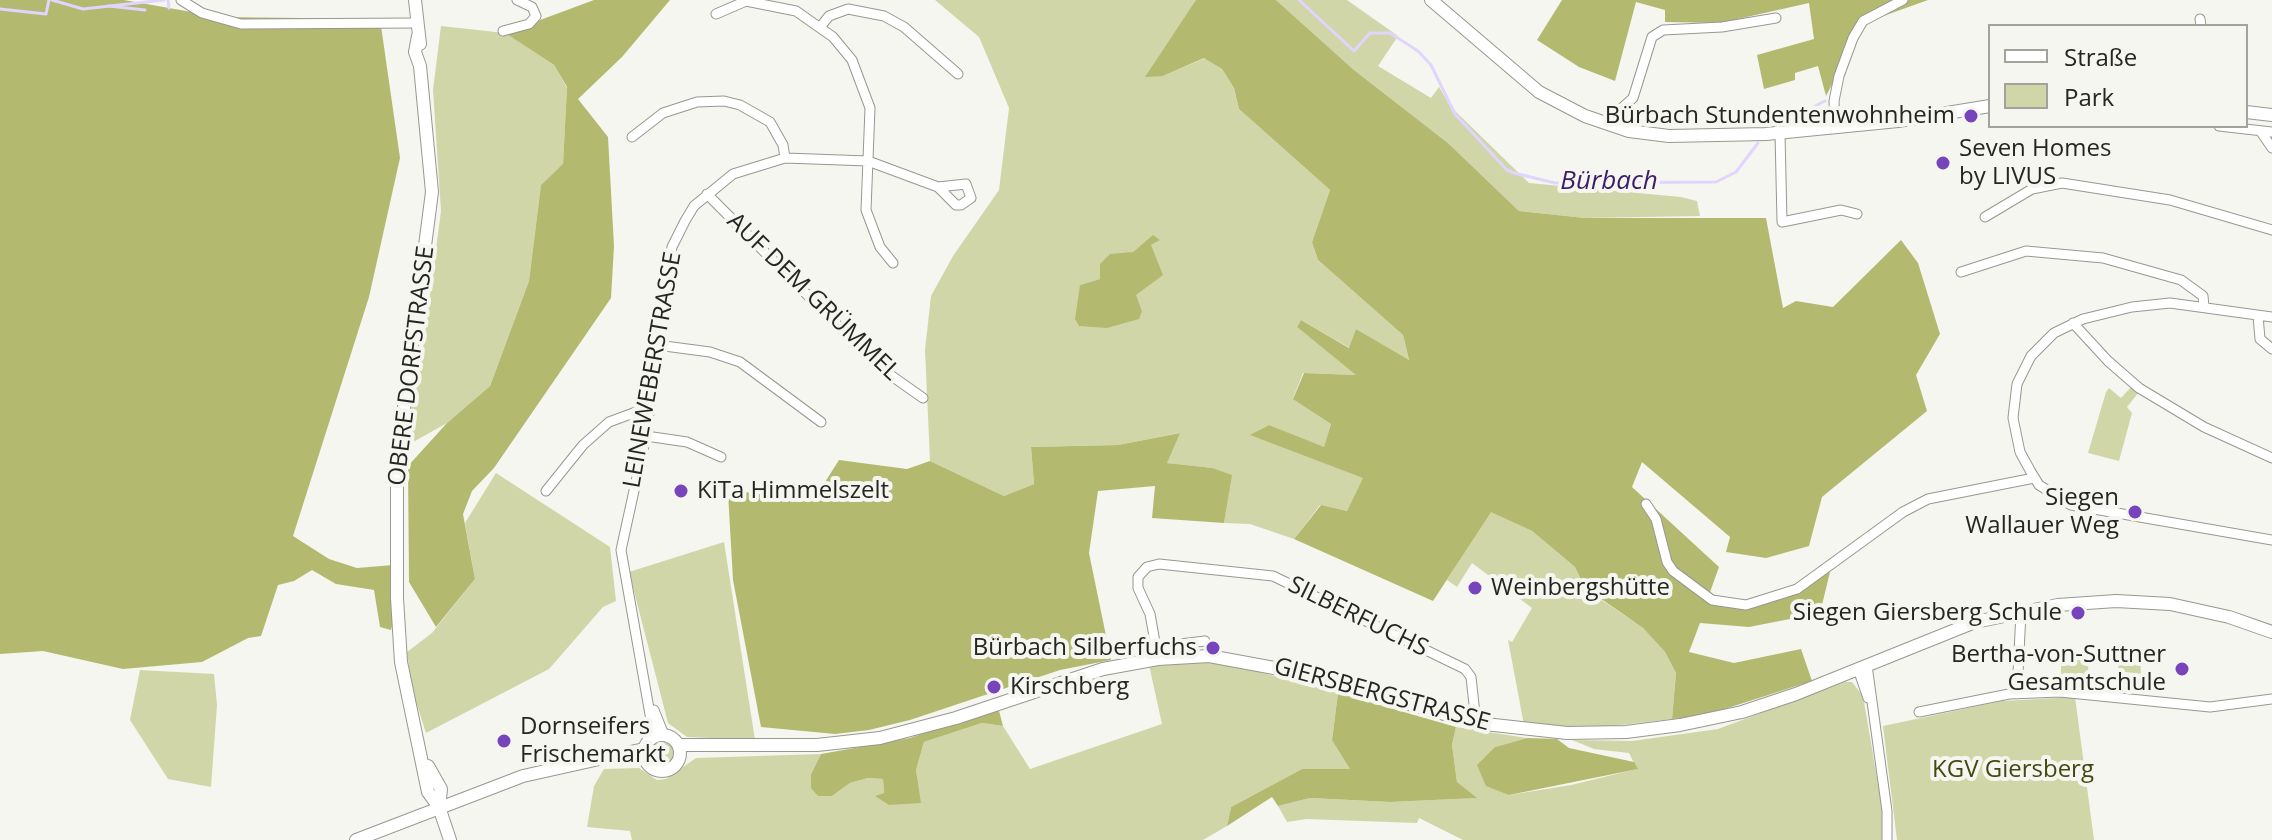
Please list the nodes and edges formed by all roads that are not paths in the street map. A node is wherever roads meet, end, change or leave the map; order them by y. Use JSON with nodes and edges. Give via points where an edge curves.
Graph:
{"nodes":[{"id":1,"x":181,"y":0,"type":"edge"},
{"id":2,"x":415,"y":0,"type":"edge"},
{"id":3,"x":422,"y":0,"type":"edge"},
{"id":4,"x":517,"y":0,"type":"edge"},
{"id":5,"x":1431,"y":0,"type":"edge"},
{"id":6,"x":1903,"y":0,"type":"edge"},
{"id":7,"x":716,"y":14,"type":"dead end"},
{"id":8,"x":1776,"y":18,"type":"dead end"},
{"id":9,"x":821,"y":26,"type":"junction"},
{"id":10,"x":417,"y":30,"type":"junction"},
{"id":11,"x":503,"y":31,"type":"dead end"},
{"id":12,"x":958,"y":74,"type":"dead end"},
{"id":13,"x":1988,"y":106,"type":"edge"},
{"id":14,"x":2248,"y":112,"type":"edge"},
{"id":15,"x":2272,"y":115,"type":"edge"},
{"id":16,"x":1605,"y":123,"type":"junction"},
{"id":17,"x":1835,"y":128,"type":"junction"},
{"id":18,"x":2233,"y":128,"type":"edge"},
{"id":19,"x":2261,"y":132,"type":"junction"},
{"id":20,"x":2272,"y":132,"type":"edge"},
{"id":21,"x":1780,"y":133,"type":"junction"},
{"id":22,"x":632,"y":137,"type":"dead end"},
{"id":23,"x":2272,"y":148,"type":"edge"},
{"id":24,"x":785,"y":158,"type":"junction"},
{"id":25,"x":868,"y":161,"type":"junction"},
{"id":26,"x":938,"y":187,"type":"dead end"},
{"id":27,"x":707,"y":194,"type":"junction"},
{"id":28,"x":1857,"y":214,"type":"dead end"},
{"id":29,"x":1985,"y":217,"type":"dead end"},
{"id":30,"x":2272,"y":230,"type":"edge"},
{"id":31,"x":893,"y":263,"type":"dead end"},
{"id":32,"x":1961,"y":272,"type":"dead end"},
{"id":33,"x":2204,"y":307,"type":"junction"},
{"id":34,"x":2258,"y":316,"type":"junction"},
{"id":35,"x":2272,"y":317,"type":"edge"},
{"id":36,"x":2073,"y":323,"type":"junction"},
{"id":37,"x":657,"y":345,"type":"junction"},
{"id":38,"x":2272,"y":349,"type":"edge"},
{"id":39,"x":923,"y":398,"type":"dead end"},
{"id":40,"x":648,"y":415,"type":"junction"},
{"id":41,"x":821,"y":422,"type":"dead end"},
{"id":42,"x":646,"y":436,"type":"junction"},
{"id":43,"x":721,"y":457,"type":"dead end"},
{"id":44,"x":2272,"y":458,"type":"edge"},
{"id":45,"x":2032,"y":475,"type":"junction"},
{"id":46,"x":546,"y":491,"type":"dead end"},
{"id":47,"x":1646,"y":504,"type":"dead end"},
{"id":48,"x":2272,"y":540,"type":"edge"},
{"id":49,"x":2021,"y":612,"type":"junction"},
{"id":50,"x":2272,"y":632,"type":"edge"},
{"id":51,"x":1205,"y":641,"type":"dead end"},
{"id":52,"x":1158,"y":659,"type":"junction"},
{"id":53,"x":1862,"y":667,"type":"junction"},
{"id":54,"x":2017,"y":694,"type":"junction"},
{"id":55,"x":2272,"y":699,"type":"edge"},
{"id":56,"x":1919,"y":712,"type":"dead end"},
{"id":57,"x":1476,"y":723,"type":"junction"},
{"id":58,"x":659,"y":736,"type":"junction"},
{"id":59,"x":679,"y":750,"type":"junction"},
{"id":60,"x":645,"y":755,"type":"junction"},
{"id":61,"x":439,"y":807,"type":"junction"},
{"id":62,"x":356,"y":840,"type":"edge"},
{"id":63,"x":450,"y":840,"type":"edge"},
{"id":64,"x":1887,"y":840,"type":"edge"}],
"edges":[{"from":1,"to":10,"type":"street","via":[[202,13],[241,24]]},
{"from":2,"to":10,"type":"street","name":"OBERE DORFSTRASSE"},
{"from":3,"to":10,"type":"street","name":"OBERE DORFSTRASSE"},
{"from":4,"to":11,"type":"street","via":[[532,7],[536,16],[529,24]]},
{"from":5,"to":16,"type":"street","via":[[1539,92]]},
{"from":6,"to":17,"type":"street","via":[[1865,20],[1853,38],[1834,101]]},
{"from":7,"to":9,"type":"street","via":[[755,1],[796,11]]},
{"from":8,"to":16,"type":"street","via":[[1663,30],[1652,37],[1633,98]]},
{"from":9,"to":12,"type":"street","via":[[829,16],[848,9],[884,16]]},
{"from":9,"to":25,"type":"street","via":[[852,60],[867,96]]},
{"from":10,"to":61,"type":"street","name":"OBERE DORFSTRASSE","via":[[432,206],[399,439],[395,510],[401,662],[424,759],[441,789]]},
{"from":13,"to":17,"type":"street"},
{"from":14,"to":15,"type":"street"},
{"from":16,"to":21,"type":"street","via":[[1669,136]]},
{"from":17,"to":21,"type":"street"},
{"from":18,"to":19,"type":"street"},
{"from":19,"to":20,"type":"street"},
{"from":19,"to":23,"type":"street"},
{"from":21,"to":28,"type":"street","via":[[1782,222],[1841,210]]},
{"from":22,"to":24,"type":"street","via":[[663,113],[697,102],[724,101],[770,122]]},
{"from":24,"to":25,"type":"street","name":"LEINEWEBERSTRASSE"},
{"from":24,"to":27,"type":"street","name":"LEINEWEBERSTRASSE","via":[[733,174]]},
{"from":25,"to":26,"type":"street","name":"LEINEWEBERSTRASSE"},
{"from":25,"to":31,"type":"street","via":[[866,210],[880,247]]},
{"from":27,"to":37,"type":"street","name":"LEINEWEBERSTRASSE","via":[[694,206],[672,247]]},
{"from":27,"to":39,"type":"street","name":"AUF DEM GRÜMMEL","via":[[879,367]]},
{"from":29,"to":30,"type":"street","via":[[2032,189],[2062,183],[2170,200]]},
{"from":32,"to":33,"type":"street","via":[[2026,251],[2091,256],[2181,280],[2203,296]]},
{"from":33,"to":34,"type":"street"},
{"from":33,"to":36,"type":"street","via":[[2132,307]]},
{"from":34,"to":35,"type":"street"},
{"from":34,"to":38,"type":"street","via":[[2260,339]]},
{"from":36,"to":44,"type":"street","via":[[2151,396]]},
{"from":36,"to":45,"type":"street","via":[[2039,347],[2017,384],[2014,427]]},
{"from":37,"to":40,"type":"street","name":"LEINEWEBERSTRASSE"},
{"from":37,"to":41,"type":"street","via":[[740,362]]},
{"from":40,"to":42,"type":"street","name":"LEINEWEBERSTRASSE"},
{"from":40,"to":46,"type":"street","via":[[636,412],[609,422]]},
{"from":42,"to":43,"type":"street","via":[[687,442]]},
{"from":42,"to":58,"type":"street","name":"LEINEWEBERSTRASSE","via":[[621,550]]},
{"from":45,"to":47,"type":"street","via":[[1928,499],[1797,589],[1746,605],[1712,600],[1673,571]]},
{"from":45,"to":48,"type":"street","via":[[2056,498],[2092,511]]},
{"from":49,"to":50,"type":"street","name":"GIERSBERGSTRASSE","via":[[2080,602],[2155,603],[2210,612]]},
{"from":49,"to":53,"type":"street","name":"GIERSBERGSTRASSE"},
{"from":49,"to":54,"type":"street"},
{"from":51,"to":52,"type":"street","name":"GIERSBERGSTRASSE","via":[[1172,645]]},
{"from":52,"to":57,"type":"street","name":"GIERSBERGSTRASSE","via":[[1246,660]]},
{"from":52,"to":57,"type":"street","name":"SILBERFUCHS","via":[[1150,614],[1138,588],[1138,577],[1147,567],[1273,576],[1465,669],[1471,677]]},
{"from":52,"to":59,"type":"street","name":"GIERSBERGSTRASSE","via":[[1084,674],[880,738]]},
{"from":53,"to":57,"type":"street","name":"GIERSBERGSTRASSE","via":[[1766,705],[1671,727],[1567,733]]},
{"from":53,"to":64,"type":"street","via":[[1875,724]]},
{"from":54,"to":55,"type":"street","via":[[2060,692],[2210,707]]},
{"from":54,"to":56,"type":"street"},
{"from":58,"to":59,"type":"street"},
{"from":58,"to":60,"type":"street"},
{"from":59,"to":60,"type":"street","via":[[675,766],[665,771],[653,769]]},
{"from":60,"to":61,"type":"street","via":[[597,759],[523,776]]},
{"from":61,"to":62,"type":"street"},
{"from":61,"to":63,"type":"street","name":"OBERE DORFSTRASSE"}]}
